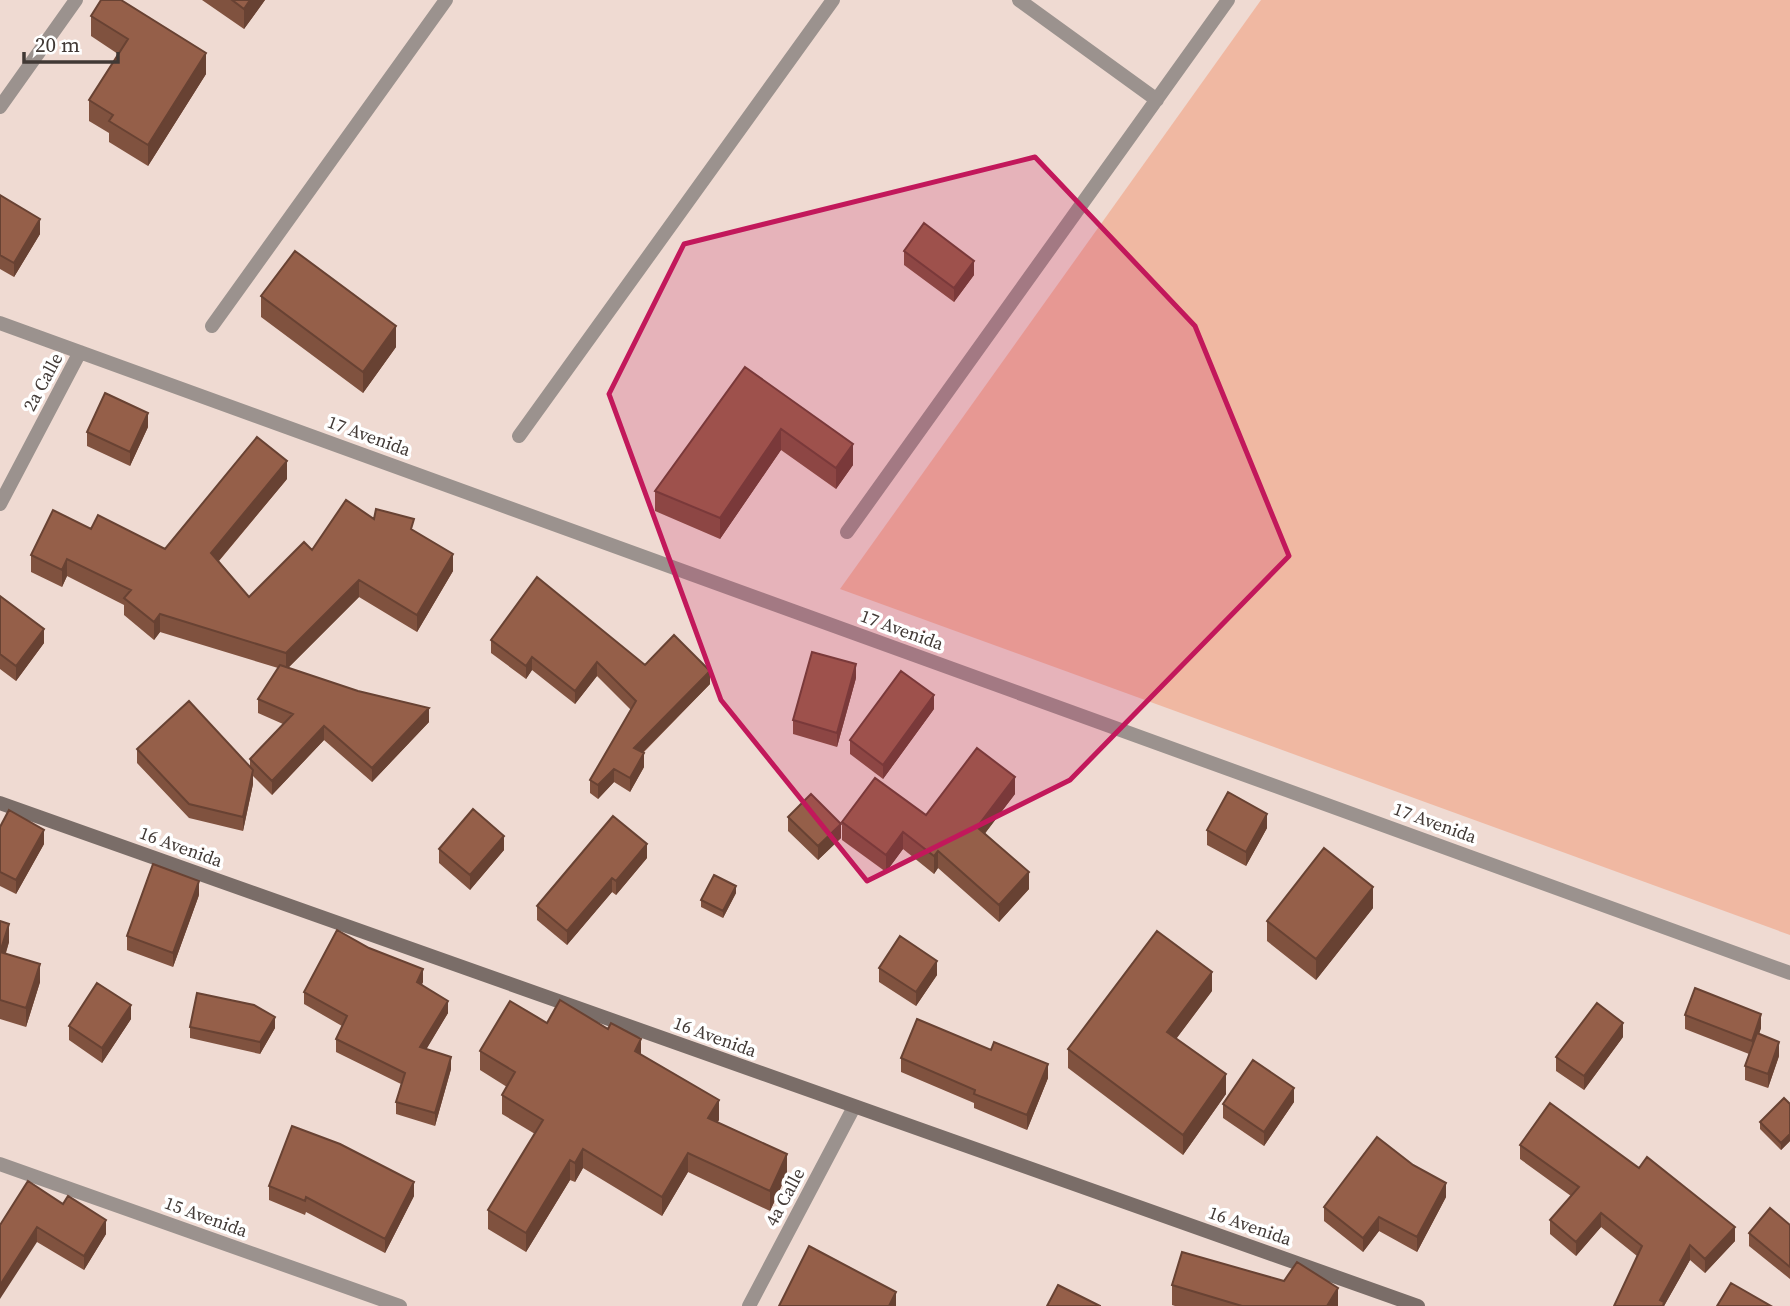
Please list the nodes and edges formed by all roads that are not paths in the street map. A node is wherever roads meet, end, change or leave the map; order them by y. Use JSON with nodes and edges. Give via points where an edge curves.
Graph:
{"nodes":[{"id":1,"x":76,"y":0,"type":"edge"},
{"id":2,"x":446,"y":0,"type":"edge"},
{"id":3,"x":833,"y":0,"type":"edge"},
{"id":4,"x":1019,"y":0,"type":"edge"},
{"id":5,"x":1228,"y":0,"type":"edge"},
{"id":6,"x":1157,"y":100,"type":"junction"},
{"id":7,"x":0,"y":107,"type":"edge"},
{"id":8,"x":0,"y":323,"type":"edge"},
{"id":9,"x":212,"y":326,"type":"dead end"},
{"id":10,"x":80,"y":352,"type":"junction"},
{"id":11,"x":519,"y":436,"type":"dead end"},
{"id":12,"x":0,"y":504,"type":"edge"},
{"id":13,"x":847,"y":532,"type":"dead end"},
{"id":14,"x":0,"y":803,"type":"edge"},
{"id":15,"x":1790,"y":973,"type":"edge"},
{"id":16,"x":854,"y":1107,"type":"junction"},
{"id":17,"x":0,"y":1164,"type":"edge"},
{"id":18,"x":400,"y":1306,"type":"edge"},
{"id":19,"x":750,"y":1306,"type":"edge"},
{"id":20,"x":1418,"y":1306,"type":"edge"}],
"edges":[{"from":1,"to":7,"type":"street"},
{"from":2,"to":9,"type":"street"},
{"from":3,"to":11,"type":"street"},
{"from":4,"to":6,"type":"street"},
{"from":5,"to":6,"type":"street"},
{"from":6,"to":13,"type":"street"},
{"from":8,"to":10,"type":"street","name":"17 Avenida"},
{"from":10,"to":12,"type":"street","name":"2a Calle"},
{"from":10,"to":15,"type":"street","name":"17 Avenida"},
{"from":14,"to":16,"type":"main road","name":"16 Avenida"},
{"from":16,"to":19,"type":"street","name":"4a Calle"},
{"from":16,"to":20,"type":"main road","name":"16 Avenida"},
{"from":17,"to":18,"type":"street","name":"15 Avenida"}]}
